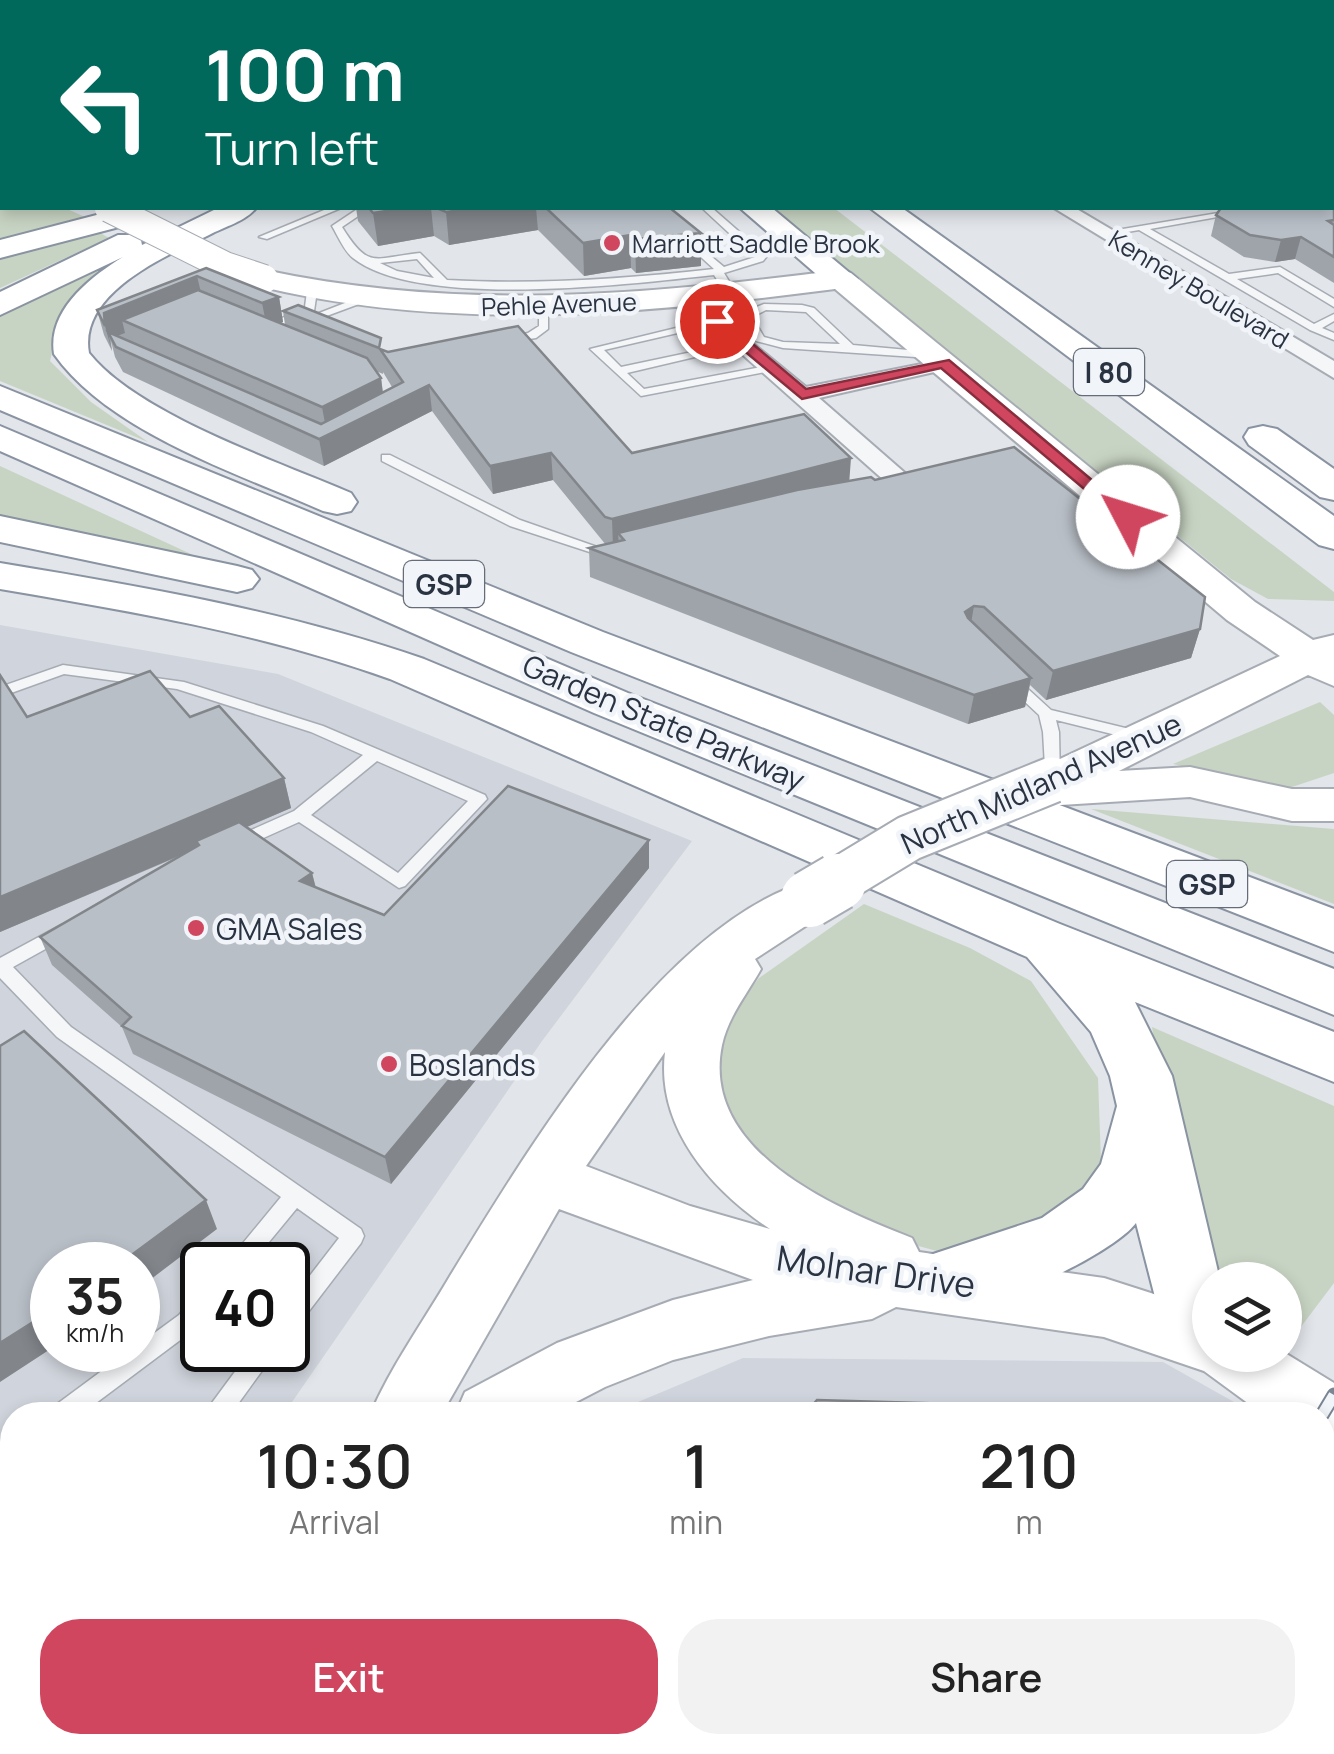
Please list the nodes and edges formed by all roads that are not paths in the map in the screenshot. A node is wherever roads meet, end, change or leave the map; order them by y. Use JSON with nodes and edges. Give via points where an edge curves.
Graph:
{"nodes":[{"id":1,"x":112,"y":210,"type":"edge"},
{"id":2,"x":137,"y":210,"type":"edge"},
{"id":3,"x":195,"y":210,"type":"edge"},
{"id":4,"x":310,"y":210,"type":"edge"},
{"id":5,"x":362,"y":210,"type":"edge"},
{"id":6,"x":708,"y":210,"type":"edge"},
{"id":7,"x":887,"y":210,"type":"edge"},
{"id":8,"x":943,"y":210,"type":"edge"},
{"id":9,"x":1066,"y":210,"type":"edge"},
{"id":10,"x":1249,"y":210,"type":"edge"},
{"id":11,"x":772,"y":218,"type":"edge"},
{"id":12,"x":1194,"y":218,"type":"junction"},
{"id":13,"x":252,"y":222,"type":"edge"},
{"id":14,"x":667,"y":224,"type":"edge"},
{"id":15,"x":1140,"y":227,"type":"junction"},
{"id":16,"x":1214,"y":231,"type":"edge"},
{"id":17,"x":975,"y":232,"type":"dead end"},
{"id":18,"x":1104,"y":233,"type":"junction"},
{"id":19,"x":0,"y":249,"type":"edge"},
{"id":20,"x":1264,"y":260,"type":"edge"},
{"id":21,"x":366,"y":262,"type":"junction"},
{"id":22,"x":1280,"y":270,"type":"junction"},
{"id":23,"x":1231,"y":276,"type":"junction"},
{"id":24,"x":840,"y":278,"type":"junction"},
{"id":25,"x":444,"y":282,"type":"junction"},
{"id":26,"x":312,"y":291,"type":"junction"},
{"id":27,"x":594,"y":294,"type":"junction"},
{"id":28,"x":745,"y":294,"type":"junction"},
{"id":29,"x":688,"y":296,"type":"junction"},
{"id":30,"x":363,"y":299,"type":"junction"},
{"id":31,"x":0,"y":304,"type":"edge"},
{"id":32,"x":1334,"y":304,"type":"edge"},
{"id":33,"x":544,"y":308,"type":"junction"},
{"id":34,"x":1334,"y":316,"type":"edge"},
{"id":35,"x":717,"y":321,"type":"junction"},
{"id":36,"x":246,"y":326,"type":"edge"},
{"id":37,"x":898,"y":326,"type":"junction"},
{"id":38,"x":1314,"y":328,"type":"junction"},
{"id":39,"x":264,"y":334,"type":"junction"},
{"id":40,"x":1334,"y":337,"type":"edge"},
{"id":41,"x":487,"y":342,"type":"edge"},
{"id":42,"x":1287,"y":342,"type":"junction"},
{"id":43,"x":286,"y":343,"type":"edge"},
{"id":44,"x":744,"y":344,"type":"junction"},
{"id":45,"x":855,"y":348,"type":"junction"},
{"id":46,"x":940,"y":360,"type":"junction"},
{"id":47,"x":772,"y":368,"type":"junction"},
{"id":48,"x":618,"y":371,"type":"junction"},
{"id":49,"x":1334,"y":372,"type":"edge"},
{"id":50,"x":802,"y":394,"type":"junction"},
{"id":51,"x":0,"y":397,"type":"edge"},
{"id":52,"x":1240,"y":421,"type":"dead end"},
{"id":53,"x":0,"y":437,"type":"edge"},
{"id":54,"x":386,"y":458,"type":"dead end"},
{"id":55,"x":1334,"y":488,"type":"edge"},
{"id":56,"x":870,"y":493,"type":"edge"},
{"id":57,"x":0,"y":529,"type":"edge"},
{"id":58,"x":1334,"y":536,"type":"edge"},
{"id":59,"x":631,"y":550,"type":"edge"},
{"id":60,"x":0,"y":576,"type":"edge"},
{"id":61,"x":1326,"y":659,"type":"edge"},
{"id":62,"x":1000,"y":669,"type":"edge"},
{"id":63,"x":0,"y":692,"type":"edge"},
{"id":64,"x":611,"y":703,"type":"junction"},
{"id":65,"x":1046,"y":713,"type":"junction"},
{"id":66,"x":1150,"y":738,"type":"junction"},
{"id":67,"x":375,"y":754,"type":"junction"},
{"id":68,"x":892,"y":762,"type":"junction"},
{"id":69,"x":1069,"y":781,"type":"junction"},
{"id":70,"x":1334,"y":805,"type":"edge"},
{"id":71,"x":300,"y":814,"type":"junction"},
{"id":72,"x":216,"y":852,"type":"edge"},
{"id":73,"x":809,"y":900,"type":"junction"},
{"id":74,"x":84,"y":918,"type":"edge"},
{"id":75,"x":1334,"y":931,"type":"edge"},
{"id":76,"x":1040,"y":939,"type":"junction"},
{"id":77,"x":0,"y":966,"type":"edge"},
{"id":78,"x":1334,"y":992,"type":"edge"},
{"id":79,"x":1334,"y":1058,"type":"edge"},
{"id":80,"x":1146,"y":1098,"type":"junction"},
{"id":81,"x":548,"y":1176,"type":"junction"},
{"id":82,"x":295,"y":1196,"type":"junction"},
{"id":83,"x":256,"y":1242,"type":"edge"},
{"id":84,"x":946,"y":1280,"type":"junction"},
{"id":85,"x":310,"y":1291,"type":"edge"},
{"id":86,"x":1192,"y":1307,"type":"edge"},
{"id":87,"x":180,"y":1328,"type":"edge"},
{"id":88,"x":1192,"y":1335,"type":"edge"},
{"id":89,"x":248,"y":1372,"type":"edge"},
{"id":90,"x":1256,"y":1372,"type":"edge"},
{"id":91,"x":80,"y":1402,"type":"edge"},
{"id":92,"x":225,"y":1402,"type":"edge"},
{"id":93,"x":412,"y":1402,"type":"edge"},
{"id":94,"x":512,"y":1402,"type":"edge"},
{"id":95,"x":1303,"y":1402,"type":"edge"}],
"edges":[{"from":1,"to":26,"type":"street","name":"Pehle Avenue","bridge":true,"via":[[225,266]]},
{"from":2,"to":19,"type":"highway"},
{"from":3,"to":31,"type":"highway"},
{"from":4,"to":13,"type":"lane"},
{"from":5,"to":21,"type":"lane","via":[[337,226],[348,249]]},
{"from":6,"to":28,"type":"lane","via":[[762,256]]},
{"from":7,"to":58,"type":"highway","number":"I 80"},
{"from":8,"to":17,"type":"highway"},
{"from":9,"to":18,"type":"street","name":"Kenney Boulevard"},
{"from":10,"to":12,"type":"lane"},
{"from":11,"to":24,"type":"highway"},
{"from":12,"to":15,"type":"lane"},
{"from":12,"to":16,"type":"lane"},
{"from":13,"to":68,"type":"highway","via":[[156,252],[96,294],[71,336],[72,354],[86,372],[146,413]]},
{"from":14,"to":28,"type":"lane"},
{"from":15,"to":18,"type":"lane"},
{"from":15,"to":23,"type":"lane"},
{"from":18,"to":42,"type":"street","name":"Kenney Boulevard"},
{"from":20,"to":22,"type":"lane"},
{"from":21,"to":25,"type":"lane"},
{"from":21,"to":25,"type":"lane","via":[[420,256]]},
{"from":22,"to":23,"type":"lane"},
{"from":22,"to":32,"type":"lane"},
{"from":23,"to":38,"type":"lane"},
{"from":24,"to":28,"type":"street","name":"Pehle Avenue"},
{"from":24,"to":37,"type":"street"},
{"from":25,"to":27,"type":"lane"},
{"from":26,"to":30,"type":"street","name":"Pehle Avenue"},
{"from":26,"to":39,"type":"lane","via":[[310,309]]},
{"from":27,"to":28,"type":"lane"},
{"from":27,"to":29,"type":"street","name":"Pehle Avenue"},
{"from":27,"to":33,"type":"street","name":"Pehle Avenue"},
{"from":28,"to":29,"type":"street","name":"Pehle Avenue"},
{"from":28,"to":37,"type":"street","via":[[827,294]]},
{"from":28,"to":45,"type":"lane","via":[[810,310]]},
{"from":28,"to":45,"type":"lane","via":[[768,343]]},
{"from":29,"to":35,"type":"street"},
{"from":30,"to":33,"type":"street","name":"Pehle Avenue"},
{"from":30,"to":39,"type":"lane"},
{"from":33,"to":41,"type":"lane","via":[[544,328],[532,336]]},
{"from":34,"to":38,"type":"lane"},
{"from":35,"to":44,"type":"street"},
{"from":35,"to":48,"type":"lane","via":[[596,349]]},
{"from":36,"to":39,"type":"lane"},
{"from":37,"to":45,"type":"lane"},
{"from":37,"to":46,"type":"street"},
{"from":38,"to":40,"type":"lane"},
{"from":38,"to":42,"type":"lane"},
{"from":39,"to":43,"type":"lane"},
{"from":42,"to":49,"type":"street","name":"Kenney Boulevard"},
{"from":44,"to":47,"type":"street"},
{"from":44,"to":48,"type":"lane"},
{"from":45,"to":46,"type":"lane"},
{"from":46,"to":50,"type":"street"},
{"from":46,"to":61,"type":"street","via":[[1030,455],[1241,611]]},
{"from":47,"to":48,"type":"lane","via":[[652,393],[641,392]]},
{"from":47,"to":50,"type":"street"},
{"from":50,"to":56,"type":"street","via":[[913,483]]},
{"from":51,"to":68,"type":"highway","name":"Garden State Parkway","number":"GSP","via":[[551,628]]},
{"from":52,"to":55,"type":"highway"},
{"from":53,"to":64,"type":"highway","name":"Garden State Parkway","number":"GSP"},
{"from":54,"to":59,"type":"lane","via":[[516,522],[612,555]]},
{"from":57,"to":64,"type":"highway","via":[[279,590],[339,608],[484,673]]},
{"from":60,"to":76,"type":"highway","via":[[206,610],[330,642]]},
{"from":61,"to":66,"type":"street","name":"North Midland Avenue"},
{"from":62,"to":65,"type":"lane"},
{"from":63,"to":67,"type":"lane","via":[[63,669],[179,685]]},
{"from":64,"to":78,"type":"highway","name":"Garden State Parkway","number":"GSP"},
{"from":65,"to":66,"type":"lane"},
{"from":65,"to":69,"type":"lane"},
{"from":66,"to":69,"type":"street","name":"North Midland Avenue"},
{"from":67,"to":71,"type":"lane"},
{"from":67,"to":71,"type":"lane","via":[[479,799],[399,882]]},
{"from":68,"to":75,"type":"highway","name":"Garden State Parkway","number":"GSP"},
{"from":69,"to":70,"type":"street","via":[[1190,782],[1292,805]]},
{"from":69,"to":73,"type":"street","name":"North Midland Avenue","bridge":true,"via":[[909,838]]},
{"from":71,"to":72,"type":"lane"},
{"from":73,"to":81,"type":"street","name":"North Midland Avenue","via":[[744,938],[688,992],[634,1053]]},
{"from":73,"to":84,"type":"street","via":[[740,961],[708,1010],[692,1058],[699,1108],[725,1154],[770,1198],[832,1236]]},
{"from":74,"to":77,"type":"lane"},
{"from":76,"to":79,"type":"highway"},
{"from":76,"to":80,"type":"highway","via":[[1126,1037]]},
{"from":77,"to":82,"type":"lane","via":[[64,1032]]},
{"from":80,"to":84,"type":"highway","via":[[1139,1149],[1122,1192],[1088,1223],[1044,1250]]},
{"from":80,"to":86,"type":"highway"},
{"from":81,"to":84,"type":"street","name":"Molnar Drive","via":[[707,1240],[778,1260]]},
{"from":81,"to":93,"type":"street","name":"North Midland Avenue"},
{"from":82,"to":83,"type":"lane"},
{"from":82,"to":85,"type":"lane","via":[[352,1236]]},
{"from":84,"to":88,"type":"street","name":"Molnar Drive","via":[[1088,1303]]},
{"from":84,"to":94,"type":"street","via":[[809,1298],[641,1337]]},
{"from":87,"to":91,"type":"lane"},
{"from":89,"to":92,"type":"lane"},
{"from":90,"to":95,"type":"street"}]}
